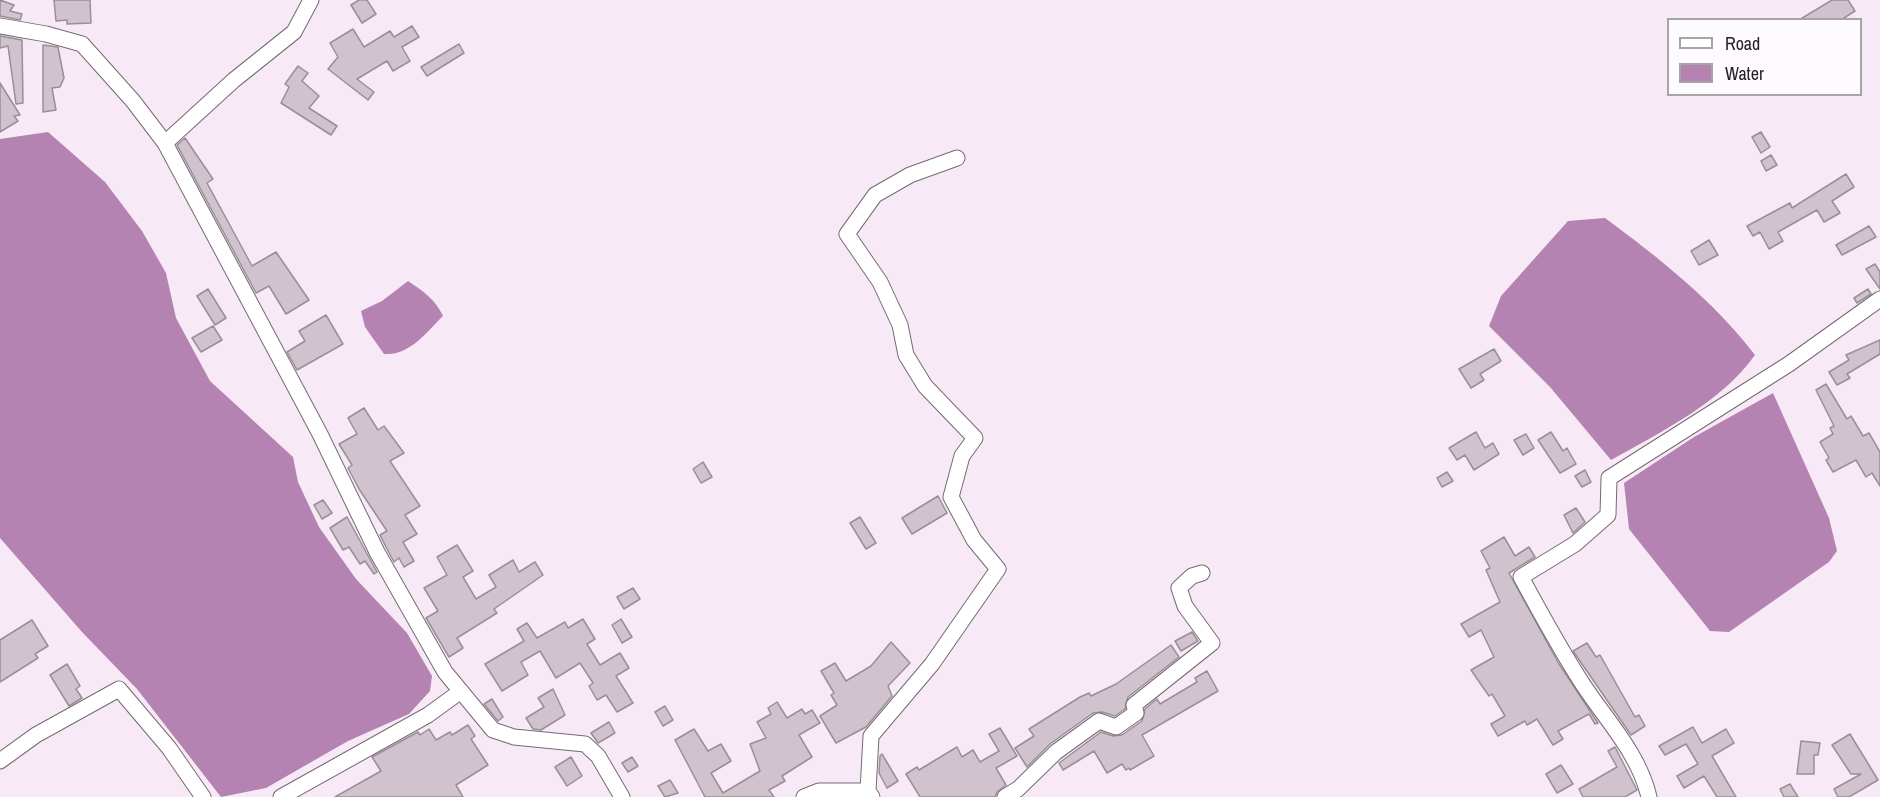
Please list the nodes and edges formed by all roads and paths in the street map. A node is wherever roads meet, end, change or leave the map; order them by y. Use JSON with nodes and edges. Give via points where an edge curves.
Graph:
{"nodes":[{"id":1,"x":311,"y":0,"type":"edge"},
{"id":2,"x":0,"y":26,"type":"edge"},
{"id":3,"x":165,"y":143,"type":"junction"},
{"id":4,"x":957,"y":158,"type":"dead end"},
{"id":5,"x":1880,"y":299,"type":"edge"},
{"id":6,"x":1202,"y":573,"type":"dead end"},
{"id":7,"x":461,"y":691,"type":"junction"},
{"id":8,"x":0,"y":761,"type":"edge"},
{"id":9,"x":870,"y":794,"type":"edge"},
{"id":10,"x":203,"y":797,"type":"edge"},
{"id":11,"x":281,"y":797,"type":"edge"},
{"id":12,"x":622,"y":797,"type":"edge"},
{"id":13,"x":804,"y":797,"type":"edge"},
{"id":14,"x":1005,"y":797,"type":"edge"},
{"id":15,"x":1649,"y":797,"type":"edge"}],
"edges":[{"from":1,"to":3,"type":"street","via":[[294,32]]},
{"from":2,"to":3,"type":"street","via":[[82,44],[133,100]]},
{"from":3,"to":7,"type":"street","via":[[325,444],[382,561],[445,672]]},
{"from":4,"to":9,"type":"street","via":[[910,175],[875,195],[847,234],[880,282],[900,325],[906,355],[925,386],[975,438],[962,456],[951,497],[974,540],[998,569],[932,664],[871,736]]},
{"from":5,"to":15,"type":"street","via":[[1789,364],[1609,478],[1608,515],[1575,544],[1521,577],[1577,675],[1618,732]]},
{"from":6,"to":14,"type":"street","via":[[1179,588],[1185,606],[1212,643],[1134,705],[1136,713],[1116,727],[1099,721]]},
{"from":7,"to":11,"type":"street","via":[[428,716]]},
{"from":7,"to":12,"type":"street","via":[[493,730],[514,737],[585,744],[598,756]]},
{"from":8,"to":10,"type":"street","via":[[36,735],[120,688]]},
{"from":9,"to":13,"type":"street","via":[[819,792]]}]}
